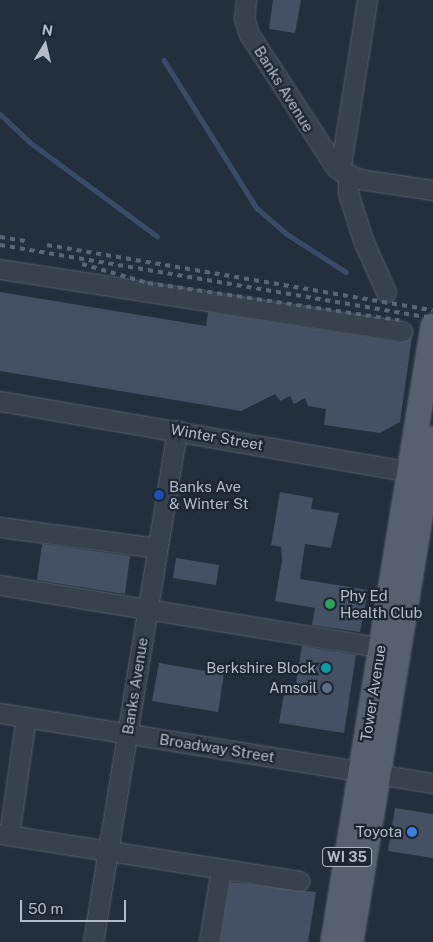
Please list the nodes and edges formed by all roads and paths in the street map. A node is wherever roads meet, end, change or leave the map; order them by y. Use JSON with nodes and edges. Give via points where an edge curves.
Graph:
{"nodes":[{"id":1,"x":246,"y":0,"type":"edge"},
{"id":2,"x":366,"y":0,"type":"edge"},
{"id":3,"x":344,"y":174,"type":"junction"},
{"id":4,"x":433,"y":190,"type":"edge"},
{"id":5,"x":0,"y":269,"type":"edge"},
{"id":6,"x":386,"y":292,"type":"dead end"},
{"id":7,"x":433,"y":326,"type":"edge"},
{"id":8,"x":402,"y":331,"type":"dead end"},
{"id":9,"x":0,"y":401,"type":"edge"},
{"id":10,"x":177,"y":430,"type":"junction"},
{"id":11,"x":433,"y":439,"type":"edge"},
{"id":12,"x":423,"y":474,"type":"edge"},
{"id":13,"x":0,"y":527,"type":"edge"},
{"id":14,"x":157,"y":548,"type":"junction"},
{"id":15,"x":0,"y":585,"type":"edge"},
{"id":16,"x":147,"y":610,"type":"junction"},
{"id":17,"x":380,"y":647,"type":"junction"},
{"id":18,"x":0,"y":713,"type":"edge"},
{"id":19,"x":26,"y":717,"type":"junction"},
{"id":20,"x":127,"y":733,"type":"junction"},
{"id":21,"x":370,"y":773,"type":"junction"},
{"id":22,"x":433,"y":783,"type":"edge"},
{"id":23,"x":5,"y":835,"type":"edge"},
{"id":24,"x":108,"y":851,"type":"junction"},
{"id":25,"x":221,"y":869,"type":"junction"},
{"id":26,"x":299,"y":881,"type":"dead end"},
{"id":27,"x":92,"y":942,"type":"edge"},
{"id":28,"x":209,"y":942,"type":"edge"},
{"id":29,"x":333,"y":942,"type":"edge"},
{"id":30,"x":351,"y":942,"type":"edge"}],
"edges":[{"from":1,"to":3,"type":"street","name":"Banks Avenue","via":[[244,18],[249,34]]},
{"from":2,"to":3,"type":"street"},
{"from":3,"to":4,"type":"street"},
{"from":3,"to":6,"type":"street","via":[[363,240]]},
{"from":5,"to":8,"type":"street"},
{"from":7,"to":12,"type":"main road","name":"Tower Avenue","number":"WI 35"},
{"from":9,"to":10,"type":"street","name":"Winter Street"},
{"from":10,"to":12,"type":"street","name":"Winter Street"},
{"from":10,"to":14,"type":"street","name":"Banks Avenue"},
{"from":11,"to":12,"type":"main road","name":"Tower Avenue","number":"WI 35"},
{"from":12,"to":17,"type":"main road","name":"Tower Avenue","number":"WI 35"},
{"from":12,"to":21,"type":"main road","name":"Tower Avenue","number":"WI 35"},
{"from":13,"to":14,"type":"street"},
{"from":14,"to":16,"type":"street","name":"Banks Avenue"},
{"from":15,"to":16,"type":"street"},
{"from":16,"to":17,"type":"street"},
{"from":16,"to":20,"type":"street","name":"Banks Avenue"},
{"from":17,"to":21,"type":"main road","name":"Tower Avenue","number":"WI 35"},
{"from":18,"to":19,"type":"street","name":"Broadway Street"},
{"from":19,"to":20,"type":"street","name":"Broadway Street"},
{"from":19,"to":23,"type":"street"},
{"from":20,"to":21,"type":"street","name":"Broadway Street"},
{"from":20,"to":24,"type":"street","name":"Banks Avenue"},
{"from":21,"to":22,"type":"street","name":"Broadway Street"},
{"from":21,"to":29,"type":"main road","name":"Tower Avenue","number":"WI 35"},
{"from":21,"to":30,"type":"main road","name":"Tower Avenue","number":"WI 35"},
{"from":23,"to":24,"type":"street"},
{"from":24,"to":25,"type":"street"},
{"from":24,"to":27,"type":"street","name":"Banks Avenue"},
{"from":25,"to":26,"type":"street"},
{"from":25,"to":28,"type":"street"}]}
